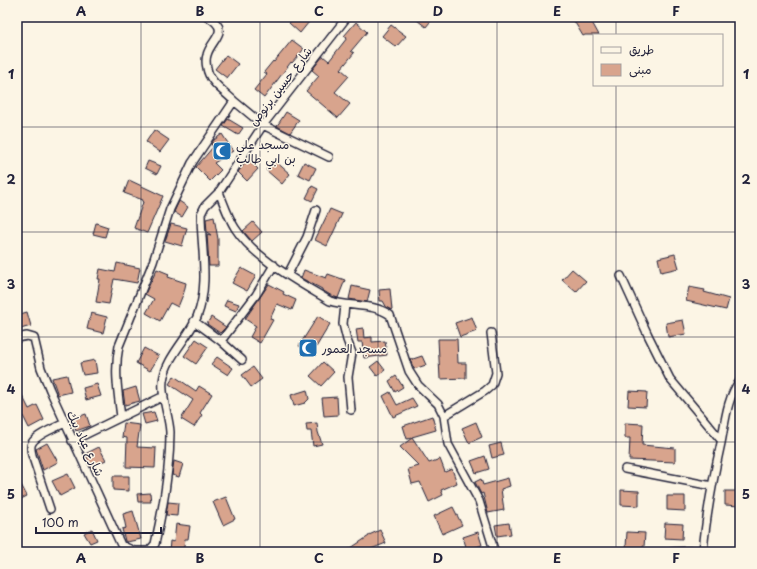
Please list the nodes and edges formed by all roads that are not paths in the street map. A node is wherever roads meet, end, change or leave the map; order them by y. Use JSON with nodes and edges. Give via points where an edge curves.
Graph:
{"nodes":[{"id":1,"x":208,"y":17,"type":"edge"},
{"id":2,"x":347,"y":17,"type":"edge"},
{"id":3,"x":234,"y":101,"type":"junction"},
{"id":4,"x":262,"y":126,"type":"junction"},
{"id":5,"x":329,"y":157,"type":"dead end"},
{"id":6,"x":219,"y":192,"type":"junction"},
{"id":7,"x":316,"y":210,"type":"dead end"},
{"id":8,"x":274,"y":265,"type":"junction"},
{"id":9,"x":288,"y":274,"type":"junction"},
{"id":10,"x":621,"y":276,"type":"dead end"},
{"id":11,"x":345,"y":305,"type":"junction"},
{"id":12,"x":194,"y":321,"type":"junction"},
{"id":13,"x":491,"y":333,"type":"dead end"},
{"id":14,"x":17,"y":338,"type":"edge"},
{"id":15,"x":221,"y":341,"type":"junction"},
{"id":16,"x":242,"y":360,"type":"dead end"},
{"id":17,"x":740,"y":381,"type":"edge"},
{"id":18,"x":164,"y":396,"type":"junction"},
{"id":19,"x":351,"y":410,"type":"dead end"},
{"id":20,"x":444,"y":416,"type":"junction"},
{"id":21,"x":121,"y":417,"type":"junction"},
{"id":22,"x":64,"y":423,"type":"junction"},
{"id":23,"x":721,"y":440,"type":"junction"},
{"id":24,"x":72,"y":441,"type":"junction"},
{"id":25,"x":624,"y":469,"type":"dead end"},
{"id":26,"x":712,"y":486,"type":"junction"},
{"id":27,"x":50,"y":508,"type":"dead end"},
{"id":28,"x":120,"y":549,"type":"edge"},
{"id":29,"x":494,"y":550,"type":"dead end"},
{"id":30,"x":147,"y":552,"type":"edge"},
{"id":31,"x":672,"y":552,"type":"edge"},
{"id":32,"x":703,"y":552,"type":"edge"}],
"edges":[{"from":1,"to":3,"type":"street","via":[[220,29],[207,55],[207,68],[212,80]]},
{"from":2,"to":4,"type":"street","name":"شارع حسين برنوص"},
{"from":3,"to":4,"type":"street"},
{"from":3,"to":21,"type":"street","via":[[192,163],[170,209],[153,262],[118,346],[116,373]]},
{"from":4,"to":5,"type":"street"},
{"from":4,"to":6,"type":"street","name":"شارع حسين برنوص"},
{"from":6,"to":8,"type":"street","via":[[236,229],[248,244]]},
{"from":6,"to":12,"type":"street","name":"شارع حسين برنوص","via":[[201,214],[204,289]]},
{"from":7,"to":9,"type":"street","via":[[307,237]]},
{"from":8,"to":9,"type":"street"},
{"from":8,"to":15,"type":"street","via":[[256,295]]},
{"from":9,"to":11,"type":"street","via":[[330,301]]},
{"from":10,"to":23,"type":"street","via":[[670,379]]},
{"from":11,"to":19,"type":"street","via":[[343,324],[352,353],[348,377]]},
{"from":11,"to":20,"type":"street","via":[[376,308],[390,315],[409,371],[418,385],[438,404]]},
{"from":12,"to":15,"type":"street"},
{"from":12,"to":18,"type":"street","name":"شارع حسين برنوص","via":[[168,364],[163,381]]},
{"from":13,"to":20,"type":"street","via":[[496,373],[492,385]]},
{"from":14,"to":22,"type":"street","name":"شارع عياد بيك","via":[[34,338],[41,368]]},
{"from":15,"to":16,"type":"street"},
{"from":17,"to":23,"type":"street","via":[[731,397]]},
{"from":18,"to":21,"type":"street"},
{"from":18,"to":30,"type":"street","name":"شارع حسين برنوص","via":[[170,433],[168,467],[155,544]]},
{"from":20,"to":29,"type":"street","via":[[448,444],[479,501]]},
{"from":21,"to":24,"type":"street"},
{"from":22,"to":24,"type":"street","name":"شارع عياد بيك"},
{"from":22,"to":27,"type":"street","via":[[36,438],[31,448]]},
{"from":23,"to":26,"type":"street"},
{"from":24,"to":28,"type":"street","name":"شارع عياد بيك","via":[[98,493]]},
{"from":25,"to":26,"type":"street"},
{"from":26,"to":32,"type":"street"},
{"from":28,"to":30,"type":"street","name":"شارع عياد بيك"},
{"from":31,"to":32,"type":"street"}]}
